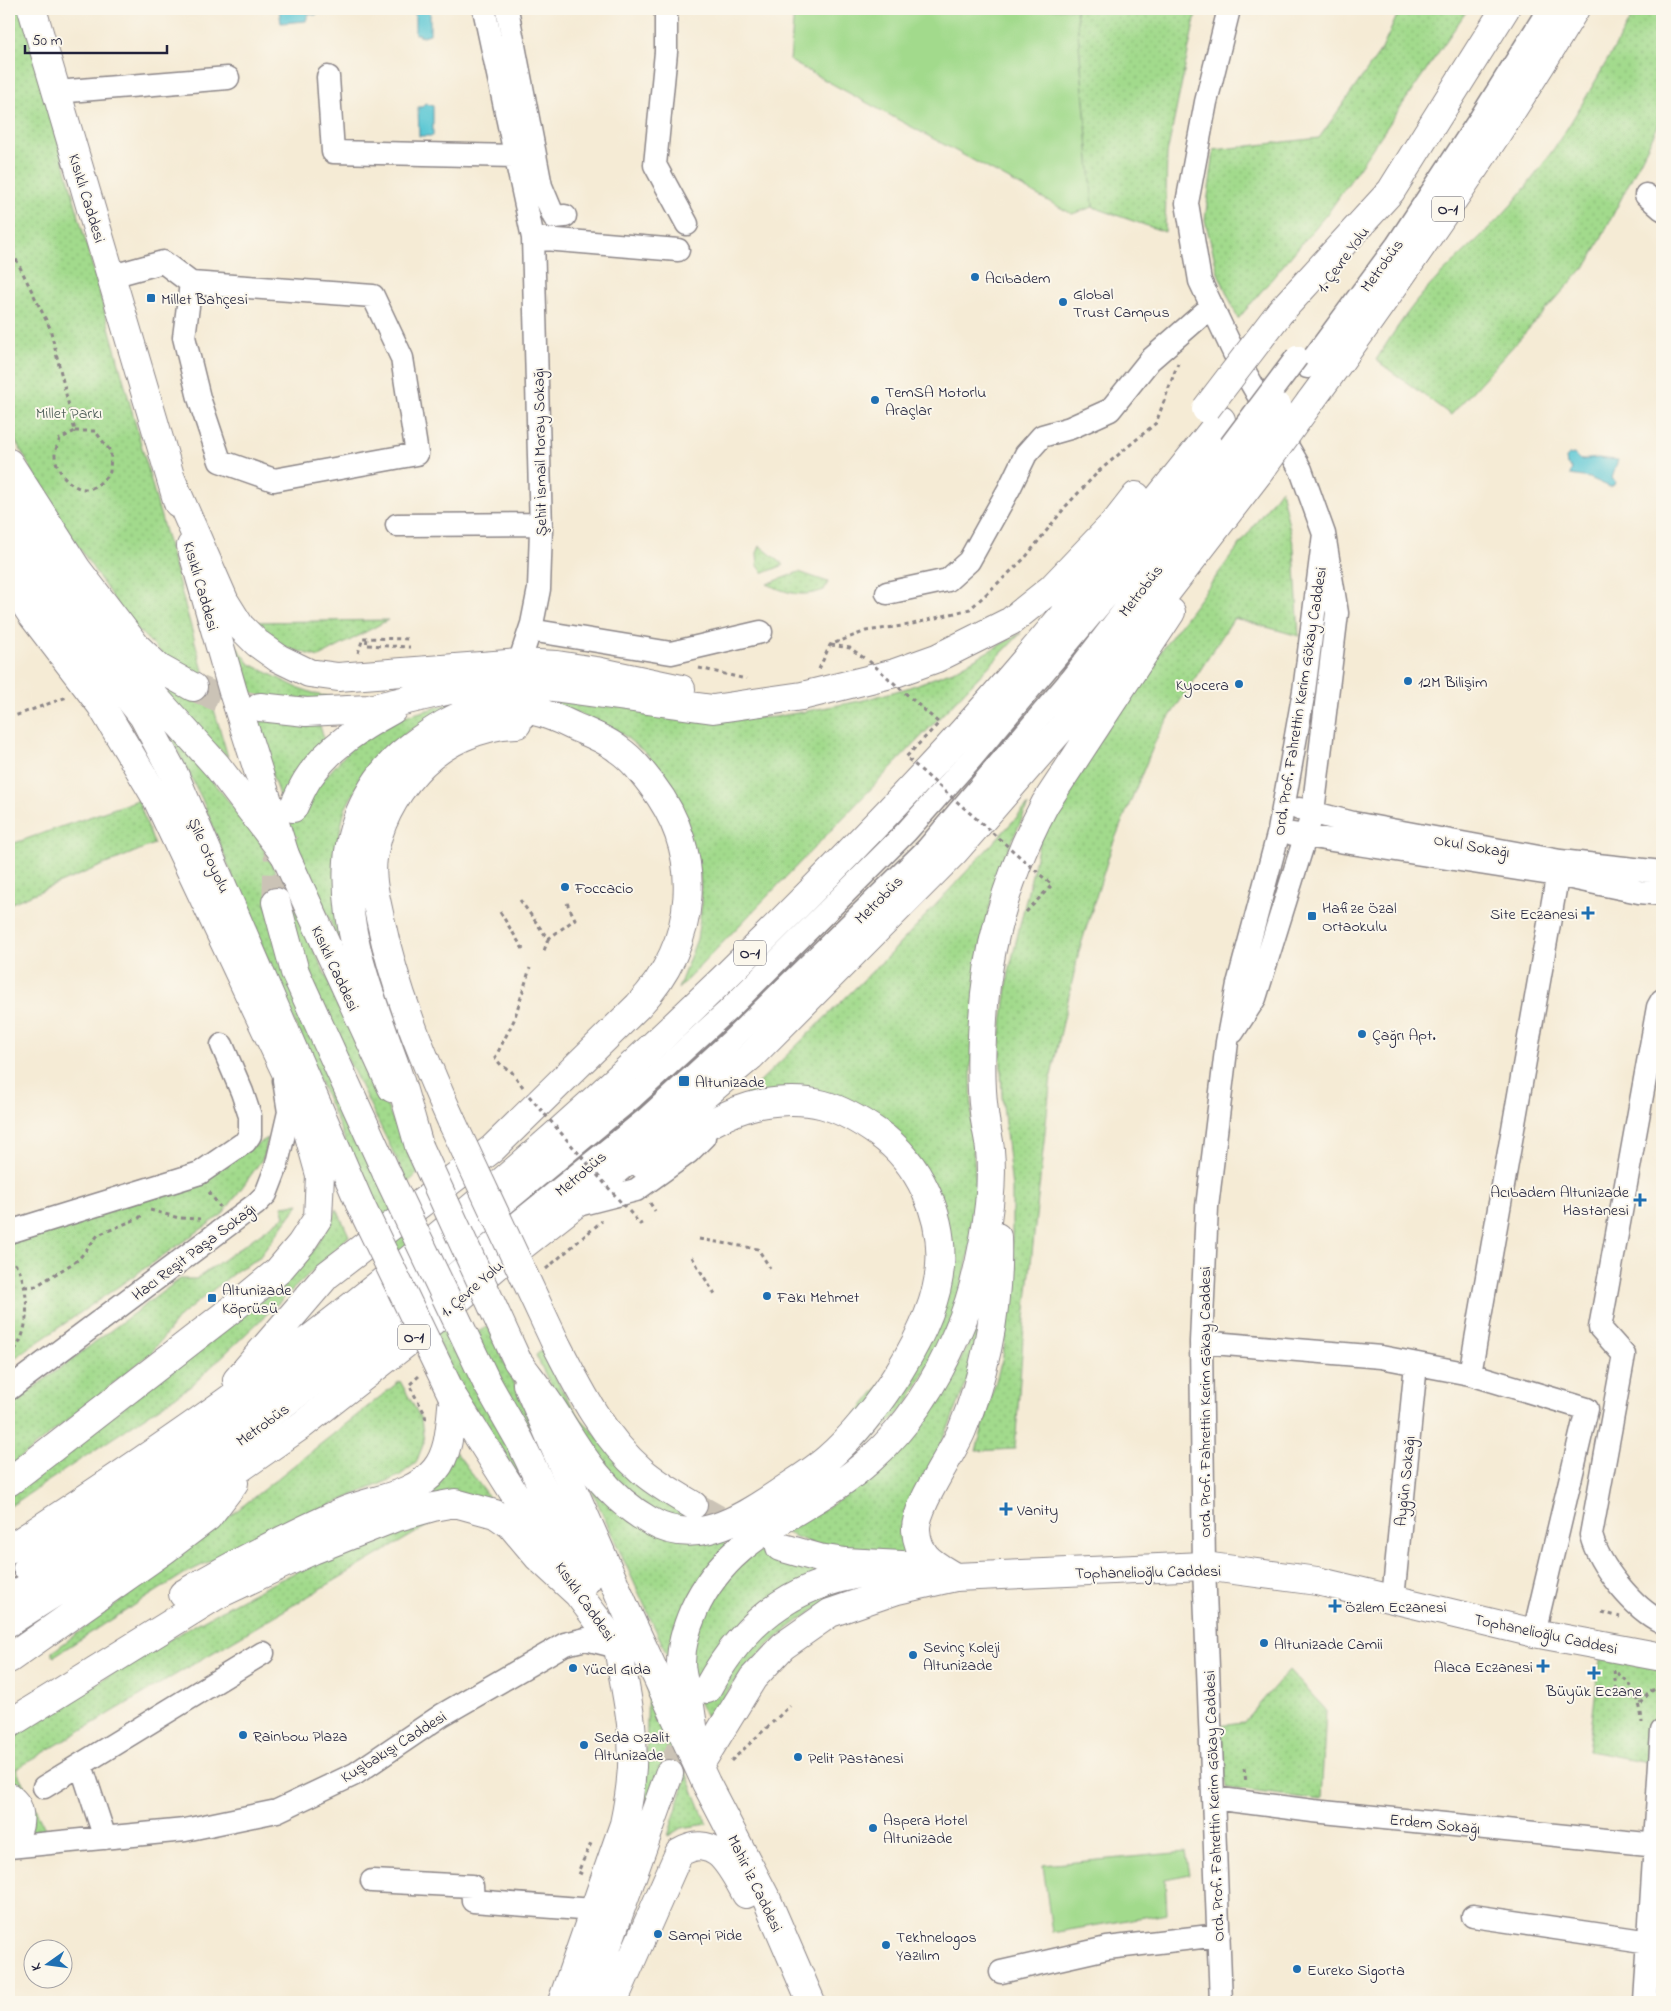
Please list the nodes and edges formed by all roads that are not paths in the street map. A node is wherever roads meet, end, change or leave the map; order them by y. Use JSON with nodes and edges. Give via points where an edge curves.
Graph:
{"nodes":[{"id":1,"x":32,"y":9,"type":"edge"},
{"id":2,"x":484,"y":9,"type":"edge"},
{"id":3,"x":507,"y":9,"type":"edge"},
{"id":4,"x":666,"y":9,"type":"edge"},
{"id":5,"x":1229,"y":9,"type":"edge"},
{"id":6,"x":1505,"y":9,"type":"edge"},
{"id":7,"x":1532,"y":9,"type":"edge"},
{"id":8,"x":1549,"y":9,"type":"edge"},
{"id":9,"x":1575,"y":9,"type":"edge"},
{"id":10,"x":328,"y":77,"type":"dead end"},
{"id":11,"x":228,"y":78,"type":"dead end"},
{"id":12,"x":56,"y":92,"type":"junction"},
{"id":13,"x":515,"y":156,"type":"junction"},
{"id":14,"x":565,"y":216,"type":"dead end"},
{"id":15,"x":687,"y":224,"type":"dead end"},
{"id":16,"x":532,"y":238,"type":"junction"},
{"id":17,"x":678,"y":250,"type":"dead end"},
{"id":18,"x":112,"y":276,"type":"junction"},
{"id":19,"x":191,"y":283,"type":"junction"},
{"id":20,"x":1212,"y":306,"type":"junction"},
{"id":21,"x":1302,"y":362,"type":"junction"},
{"id":22,"x":1213,"y":415,"type":"junction"},
{"id":23,"x":1244,"y":458,"type":"junction"},
{"id":24,"x":9,"y":463,"type":"edge"},
{"id":25,"x":172,"y":481,"type":"junction"},
{"id":26,"x":9,"y":497,"type":"edge"},
{"id":27,"x":541,"y":524,"type":"junction"},
{"id":28,"x":397,"y":525,"type":"dead end"},
{"id":29,"x":1324,"y":534,"type":"junction"},
{"id":30,"x":9,"y":535,"type":"edge"},
{"id":31,"x":9,"y":580,"type":"edge"},
{"id":32,"x":887,"y":593,"type":"dead end"},
{"id":33,"x":530,"y":630,"type":"junction"},
{"id":34,"x":761,"y":632,"type":"dead end"},
{"id":35,"x":519,"y":663,"type":"junction"},
{"id":36,"x":193,"y":687,"type":"tunnel mouth"},
{"id":37,"x":802,"y":696,"type":"junction"},
{"id":38,"x":426,"y":697,"type":"junction"},
{"id":39,"x":260,"y":707,"type":"tunnel mouth"},
{"id":40,"x":571,"y":725,"type":"junction"},
{"id":41,"x":1284,"y":806,"type":"junction"},
{"id":42,"x":293,"y":808,"type":"tunnel mouth"},
{"id":43,"x":1313,"y":812,"type":"junction"},
{"id":44,"x":1279,"y":831,"type":"junction"},
{"id":45,"x":1306,"y":836,"type":"junction"},
{"id":46,"x":285,"y":854,"type":"junction"},
{"id":47,"x":1559,"y":868,"type":"junction"},
{"id":48,"x":1662,"y":872,"type":"edge"},
{"id":49,"x":1662,"y":894,"type":"edge"},
{"id":50,"x":276,"y":902,"type":"tunnel mouth"},
{"id":51,"x":1662,"y":1000,"type":"edge"},
{"id":52,"x":1227,"y":1042,"type":"junction"},
{"id":53,"x":222,"y":1045,"type":"dead end"},
{"id":54,"x":280,"y":1060,"type":"junction"},
{"id":55,"x":304,"y":1114,"type":"junction"},
{"id":56,"x":419,"y":1146,"type":"junction"},
{"id":57,"x":990,"y":1152,"type":"junction"},
{"id":58,"x":360,"y":1204,"type":"junction"},
{"id":59,"x":573,"y":1206,"type":"junction"},
{"id":60,"x":11,"y":1232,"type":"edge"},
{"id":61,"x":1201,"y":1342,"type":"junction"},
{"id":62,"x":517,"y":1360,"type":"junction"},
{"id":63,"x":1416,"y":1364,"type":"junction"},
{"id":64,"x":1470,"y":1374,"type":"junction"},
{"id":65,"x":9,"y":1390,"type":"edge"},
{"id":66,"x":453,"y":1397,"type":"junction"},
{"id":67,"x":209,"y":1413,"type":"junction"},
{"id":68,"x":250,"y":1462,"type":"junction"},
{"id":69,"x":9,"y":1482,"type":"edge"},
{"id":70,"x":693,"y":1506,"type":"tunnel mouth"},
{"id":71,"x":780,"y":1547,"type":"dead end"},
{"id":72,"x":9,"y":1549,"type":"edge"},
{"id":73,"x":920,"y":1566,"type":"junction"},
{"id":74,"x":1204,"y":1566,"type":"junction"},
{"id":75,"x":955,"y":1577,"type":"junction"},
{"id":76,"x":9,"y":1578,"type":"edge"},
{"id":77,"x":578,"y":1594,"type":"junction"},
{"id":78,"x":9,"y":1596,"type":"edge"},
{"id":79,"x":1393,"y":1599,"type":"junction"},
{"id":80,"x":9,"y":1622,"type":"edge"},
{"id":81,"x":1662,"y":1622,"type":"edge"},
{"id":82,"x":1534,"y":1633,"type":"junction"},
{"id":83,"x":618,"y":1647,"type":"junction"},
{"id":84,"x":263,"y":1653,"type":"dead end"},
{"id":85,"x":1662,"y":1657,"type":"edge"},
{"id":86,"x":9,"y":1658,"type":"edge"},
{"id":87,"x":707,"y":1689,"type":"dead end"},
{"id":88,"x":9,"y":1706,"type":"edge"},
{"id":89,"x":9,"y":1724,"type":"edge"},
{"id":90,"x":1653,"y":1731,"type":"edge"},
{"id":91,"x":81,"y":1765,"type":"junction"},
{"id":92,"x":669,"y":1774,"type":"tunnel mouth"},
{"id":93,"x":703,"y":1774,"type":"junction"},
{"id":94,"x":44,"y":1787,"type":"dead end"},
{"id":95,"x":9,"y":1797,"type":"edge"},
{"id":96,"x":1214,"y":1798,"type":"junction"},
{"id":97,"x":105,"y":1838,"type":"junction"},
{"id":98,"x":9,"y":1841,"type":"edge"},
{"id":99,"x":1657,"y":1845,"type":"junction"},
{"id":100,"x":9,"y":1847,"type":"edge"},
{"id":101,"x":372,"y":1881,"type":"dead end"},
{"id":102,"x":594,"y":1910,"type":"junction"},
{"id":103,"x":1473,"y":1916,"type":"dead end"},
{"id":104,"x":1219,"y":1935,"type":"junction"},
{"id":105,"x":1650,"y":1942,"type":"junction"},
{"id":106,"x":1001,"y":1972,"type":"dead end"},
{"id":107,"x":562,"y":2002,"type":"edge"},
{"id":108,"x":587,"y":2002,"type":"edge"},
{"id":109,"x":613,"y":2002,"type":"edge"},
{"id":110,"x":806,"y":2002,"type":"edge"},
{"id":111,"x":811,"y":2002,"type":"edge"},
{"id":112,"x":1221,"y":2002,"type":"edge"},
{"id":113,"x":1645,"y":2002,"type":"edge"}],
"edges":[{"from":1,"to":12,"type":"main road","name":"Kısıklı Caddesi"},
{"from":2,"to":13,"type":"street","name":"Şehit İsmail Moray Sokağı"},
{"from":3,"to":14,"type":"street","via":[[541,186],[554,217]]},
{"from":4,"to":15,"type":"street","via":[[666,52],[655,165]]},
{"from":5,"to":20,"type":"street","name":"Ord. Prof. Fahrettin Kerim Gökay Caddesi","via":[[1206,102],[1187,203],[1200,281]]},
{"from":6,"to":22,"type":"main road","name":"1. Çevre Yolu","number":"O-1","via":[[1391,191],[1286,319]]},
{"from":7,"to":21,"type":"street","name":"Metrobüs"},
{"from":8,"to":21,"type":"street","name":"Metrobüs","via":[[1397,245]]},
{"from":9,"to":23,"type":"main road","number":"O-1","bridge":true,"via":[[1512,113],[1408,268],[1310,402]]},
{"from":10,"to":13,"type":"street","via":[[333,152]]},
{"from":11,"to":12,"type":"street"},
{"from":12,"to":18,"type":"main road","name":"Kısıklı Caddesi"},
{"from":13,"to":16,"type":"street","name":"Şehit İsmail Moray Sokağı"},
{"from":16,"to":17,"type":"street"},
{"from":16,"to":27,"type":"street","name":"Şehit İsmail Moray Sokağı"},
{"from":18,"to":19,"type":"street","via":[[163,262]]},
{"from":18,"to":25,"type":"main road","name":"Kısıklı Caddesi"},
{"from":19,"to":19,"type":"street","via":[[184,337],[199,398],[220,461],[274,480],[417,454],[402,358],[373,296]]},
{"from":20,"to":29,"type":"street","name":"Ord. Prof. Fahrettin Kerim Gökay Caddesi","via":[[1234,353],[1301,470]]},
{"from":20,"to":32,"type":"street","via":[[1150,360],[1110,410],[1070,428],[1042,436],[1026,454],[968,561],[948,580]]},
{"from":21,"to":23,"type":"street","name":"Metrobüs","bridge":true},
{"from":22,"to":37,"type":"main road","via":[[1051,588],[1011,621],[912,667]]},
{"from":22,"to":67,"type":"main road","number":"O-1","via":[[1085,588],[949,746],[790,913],[664,1038],[475,1205],[328,1325]]},
{"from":23,"to":57,"type":"main road","via":[[1206,560],[1045,804],[1016,867],[1000,914],[988,968],[983,1018],[983,1111]]},
{"from":23,"to":59,"type":"main road","number":"O-1","via":[[1061,730],[955,850],[751,1056]]},
{"from":23,"to":76,"type":"street","name":"Metrobüs","via":[[1124,577],[906,832],[727,1011],[633,1097],[283,1387]]},
{"from":23,"to":78,"type":"street","name":"Metrobüs","via":[[1067,684],[934,842],[732,1040],[646,1119],[344,1362],[215,1459]]},
{"from":24,"to":36,"type":"main road","via":[[77,569],[136,646],[160,668]]},
{"from":25,"to":35,"type":"main road","via":[[225,602],[240,626],[278,658],[309,673],[338,677]]},
{"from":25,"to":46,"type":"main road","name":"Kısıklı Caddesi","via":[[233,692]]},
{"from":26,"to":46,"type":"main road","via":[[48,564],[115,652],[217,766]]},
{"from":27,"to":28,"type":"street"},
{"from":27,"to":33,"type":"street","name":"Şehit İsmail Moray Sokağı","via":[[539,589]]},
{"from":29,"to":41,"type":"street","name":"Ord. Prof. Fahrettin Kerim Gökay Caddesi","via":[[1304,691]]},
{"from":29,"to":43,"type":"street","name":"Ord. Prof. Fahrettin Kerim Gökay Caddesi","via":[[1336,613]]},
{"from":30,"to":58,"type":"main road","name":"Şile Otoyolu","via":[[34,579],[142,716],[174,774]]},
{"from":31,"to":54,"type":"main road","via":[[101,705],[152,791]]},
{"from":33,"to":34,"type":"street","via":[[671,653]]},
{"from":33,"to":35,"type":"street","name":"Şehit İsmail Moray Sokağı"},
{"from":35,"to":37,"type":"main road","via":[[596,670],[710,693]]},
{"from":37,"to":38,"type":"main road","via":[[713,709],[545,686],[475,684]]},
{"from":38,"to":39,"type":"main road","via":[[347,711],[306,712]]},
{"from":38,"to":42,"type":"main road","via":[[395,708],[343,741],[309,778]]},
{"from":40,"to":56,"type":"main road","via":[[547,713],[519,708],[471,712],[428,733],[400,755],[378,779],[359,817],[350,842],[348,890],[365,986],[393,1060]]},
{"from":40,"to":67,"type":"main road","via":[[619,749],[638,767],[664,801],[682,843],[688,872],[688,899],[677,948],[666,971],[638,1006],[492,1149],[327,1274]]},
{"from":40,"to":70,"type":"main road","bridge":true,"via":[[508,724],[480,730],[458,739],[425,761],[403,785],[388,811],[373,859],[373,888],[387,951],[411,1027],[555,1342],[601,1426],[622,1452],[643,1472]]},
{"from":41,"to":43,"type":"street","name":"Okul Sokağı"},
{"from":41,"to":44,"type":"street","name":"Ord. Prof. Fahrettin Kerim Gökay Caddesi"},
{"from":43,"to":45,"type":"street","name":"Ord. Prof. Fahrettin Kerim Gökay Caddesi"},
{"from":43,"to":47,"type":"street","name":"Okul Sokağı"},
{"from":44,"to":45,"type":"street"},
{"from":44,"to":52,"type":"street","name":"Ord. Prof. Fahrettin Kerim Gökay Caddesi","via":[[1238,984]]},
{"from":45,"to":47,"type":"street"},
{"from":45,"to":52,"type":"street","name":"Ord. Prof. Fahrettin Kerim Gökay Caddesi","via":[[1255,998]]},
{"from":46,"to":56,"type":"main road","name":"Kısıklı Caddesi"},
{"from":47,"to":48,"type":"street","name":"Okul Sokağı"},
{"from":47,"to":49,"type":"street","via":[[1639,892]]},
{"from":47,"to":64,"type":"street"},
{"from":50,"to":83,"type":"main road","bridge":true,"via":[[295,972],[387,1174]]},
{"from":51,"to":81,"type":"street","via":[[1658,1007],[1600,1328],[1624,1355],[1591,1535],[1596,1553],[1637,1607]]},
{"from":52,"to":61,"type":"street","name":"Ord. Prof. Fahrettin Kerim Gökay Caddesi","via":[[1208,1207]]},
{"from":53,"to":60,"type":"street","via":[[250,1116],[250,1135],[245,1142],[200,1174]]},
{"from":54,"to":55,"type":"main road"},
{"from":54,"to":65,"type":"street","name":"Hacı Reşit Paşa Sokağı","via":[[289,1112],[276,1168],[266,1194]]},
{"from":55,"to":58,"type":"main road","via":[[337,1173]]},
{"from":55,"to":69,"type":"main road","via":[[320,1176],[318,1218],[301,1244],[278,1271],[175,1355]]},
{"from":56,"to":62,"type":"main road","bridge":true},
{"from":57,"to":75,"type":"main road","via":[[996,1198],[997,1250],[996,1293],[989,1342],[978,1391],[961,1433],[921,1510],[916,1528],[925,1558]]},
{"from":57,"to":93,"type":"main road","via":[[984,1232],[969,1302],[944,1360],[909,1420],[849,1478],[739,1548],[713,1576],[699,1598],[689,1621],[681,1662]]},
{"from":58,"to":66,"type":"main road","bridge":true},
{"from":59,"to":62,"type":"main road","via":[[698,1132],[742,1110],[759,1104],[788,1101],[822,1103],[852,1115],[887,1140],[914,1169],[932,1205],[940,1235],[940,1267],[934,1297],[898,1372],[858,1427],[828,1458],[756,1508],[711,1530],[682,1533],[651,1522],[622,1501],[590,1468]]},
{"from":59,"to":68,"type":"main road","name":"1. Çevre Yolu","number":"O-1","via":[[499,1264],[409,1342]]},
{"from":61,"to":63,"type":"street"},
{"from":61,"to":74,"type":"street","name":"Ord. Prof. Fahrettin Kerim Gökay Caddesi"},
{"from":62,"to":93,"type":"main road","name":"Kısıklı Caddesi","via":[[630,1619]]},
{"from":63,"to":64,"type":"street"},
{"from":63,"to":79,"type":"street","name":"Aygün Sokağı"},
{"from":64,"to":82,"type":"street","via":[[1587,1409]]},
{"from":66,"to":77,"type":"main road","name":"Kısıklı Caddesi"},
{"from":66,"to":88,"type":"main road","via":[[443,1457],[434,1471],[418,1483],[346,1511],[234,1563]]},
{"from":67,"to":72,"type":"main road","number":"O-1"},
{"from":68,"to":80,"type":"main road","number":"O-1"},
{"from":68,"to":86,"type":"main road","via":[[208,1517]]},
{"from":71,"to":73,"type":"main road","via":[[845,1562]]},
{"from":73,"to":75,"type":"main road"},
{"from":73,"to":87,"type":"main road","via":[[839,1578],[812,1586],[787,1599],[764,1616],[740,1641],[722,1662]]},
{"from":74,"to":75,"type":"main road","name":"Tophanelioğlu Caddesi"},
{"from":74,"to":79,"type":"main road","name":"Tophanelioğlu Caddesi","via":[[1317,1581]]},
{"from":74,"to":96,"type":"street","name":"Ord. Prof. Fahrettin Kerim Gökay Caddesi"},
{"from":75,"to":93,"type":"main road","via":[[897,1590],[830,1614],[783,1646],[753,1678]]},
{"from":77,"to":83,"type":"main road","name":"Kısıklı Caddesi"},
{"from":77,"to":89,"type":"main road","via":[[495,1514],[455,1503],[432,1507],[394,1518],[313,1550],[217,1595]]},
{"from":79,"to":82,"type":"main road","name":"Tophanelioğlu Caddesi"},
{"from":82,"to":85,"type":"main road","name":"Tophanelioğlu Caddesi"},
{"from":83,"to":97,"type":"street","name":"Kuşbakışı Caddesi","via":[[586,1639],[565,1644],[442,1715],[355,1774],[277,1811],[185,1830]]},
{"from":83,"to":102,"type":"main road","name":"Kısıklı Caddesi","via":[[631,1724],[630,1795],[624,1824]]},
{"from":84,"to":91,"type":"street"},
{"from":90,"to":99,"type":"street"},
{"from":91,"to":94,"type":"street"},
{"from":91,"to":97,"type":"street"},
{"from":92,"to":108,"type":"main road"},
{"from":93,"to":111,"type":"main road","name":"Mahir İz Caddesi","via":[[767,1900]]},
{"from":95,"to":98,"type":"main road","via":[[17,1806],[19,1826]]},
{"from":96,"to":99,"type":"street","name":"Erdem Sokağı"},
{"from":96,"to":104,"type":"street","name":"Ord. Prof. Fahrettin Kerim Gökay Caddesi"},
{"from":97,"to":100,"type":"street","name":"Kuşbakışı Caddesi"},
{"from":99,"to":105,"type":"street"},
{"from":101,"to":102,"type":"street","via":[[472,1886],[473,1901]]},
{"from":102,"to":107,"type":"main road","name":"Kısıklı Caddesi"},
{"from":103,"to":105,"type":"street"},
{"from":104,"to":106,"type":"street","via":[[1107,1948]]},
{"from":104,"to":112,"type":"street","name":"Ord. Prof. Fahrettin Kerim Gökay Caddesi"},
{"from":105,"to":113,"type":"street"},
{"from":109,"to":110,"type":"main road","via":[[679,1853],[691,1846],[705,1845],[716,1849],[741,1885]]}]}
